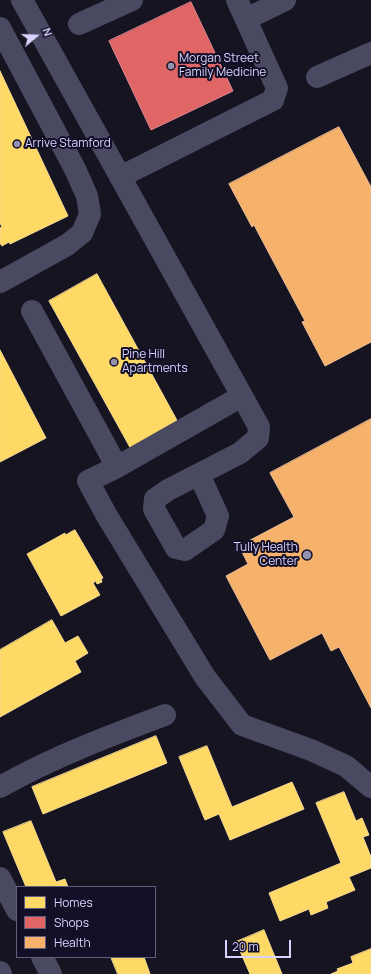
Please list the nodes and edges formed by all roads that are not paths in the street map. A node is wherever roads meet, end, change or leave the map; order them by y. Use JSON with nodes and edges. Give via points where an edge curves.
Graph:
{"nodes":[{"id":1,"x":22,"y":0,"type":"edge"},
{"id":2,"x":132,"y":0,"type":"edge"},
{"id":3,"x":237,"y":0,"type":"edge"},
{"id":4,"x":285,"y":0,"type":"edge"},
{"id":5,"x":246,"y":19,"type":"junction"},
{"id":6,"x":79,"y":24,"type":"dead end"},
{"id":7,"x":0,"y":28,"type":"edge"},
{"id":8,"x":371,"y":53,"type":"edge"},
{"id":9,"x":317,"y":77,"type":"dead end"},
{"id":10,"x":120,"y":177,"type":"junction"},
{"id":11,"x":0,"y":282,"type":"edge"},
{"id":12,"x":32,"y":311,"type":"dead end"},
{"id":13,"x":242,"y":396,"type":"junction"},
{"id":14,"x":117,"y":467,"type":"junction"},
{"id":15,"x":199,"y":474,"type":"dead end"},
{"id":16,"x":165,"y":715,"type":"dead end"},
{"id":17,"x":0,"y":787,"type":"edge"},
{"id":18,"x":371,"y":788,"type":"edge"},
{"id":19,"x":0,"y":878,"type":"edge"},
{"id":20,"x":16,"y":908,"type":"edge"},
{"id":21,"x":43,"y":958,"type":"edge"},
{"id":22,"x":51,"y":974,"type":"edge"}],
"edges":[{"from":1,"to":10,"type":"lane"},
{"from":2,"to":6,"type":"lane"},
{"from":3,"to":5,"type":"lane"},
{"from":4,"to":5,"type":"lane"},
{"from":5,"to":10,"type":"lane","via":[[277,88],[274,100]]},
{"from":7,"to":11,"type":"lane","via":[[75,168],[87,196],[90,214],[82,233],[67,245]]},
{"from":8,"to":9,"type":"lane"},
{"from":10,"to":13,"type":"lane"},
{"from":12,"to":14,"type":"lane"},
{"from":13,"to":14,"type":"lane"},
{"from":13,"to":15,"type":"lane","via":[[260,427],[258,438],[240,453]]},
{"from":14,"to":18,"type":"lane","via":[[88,482],[205,677],[242,725],[311,750],[346,766]]},
{"from":16,"to":17,"type":"lane","via":[[76,750]]},
{"from":19,"to":20,"type":"lane"},
{"from":21,"to":22,"type":"lane"}]}
